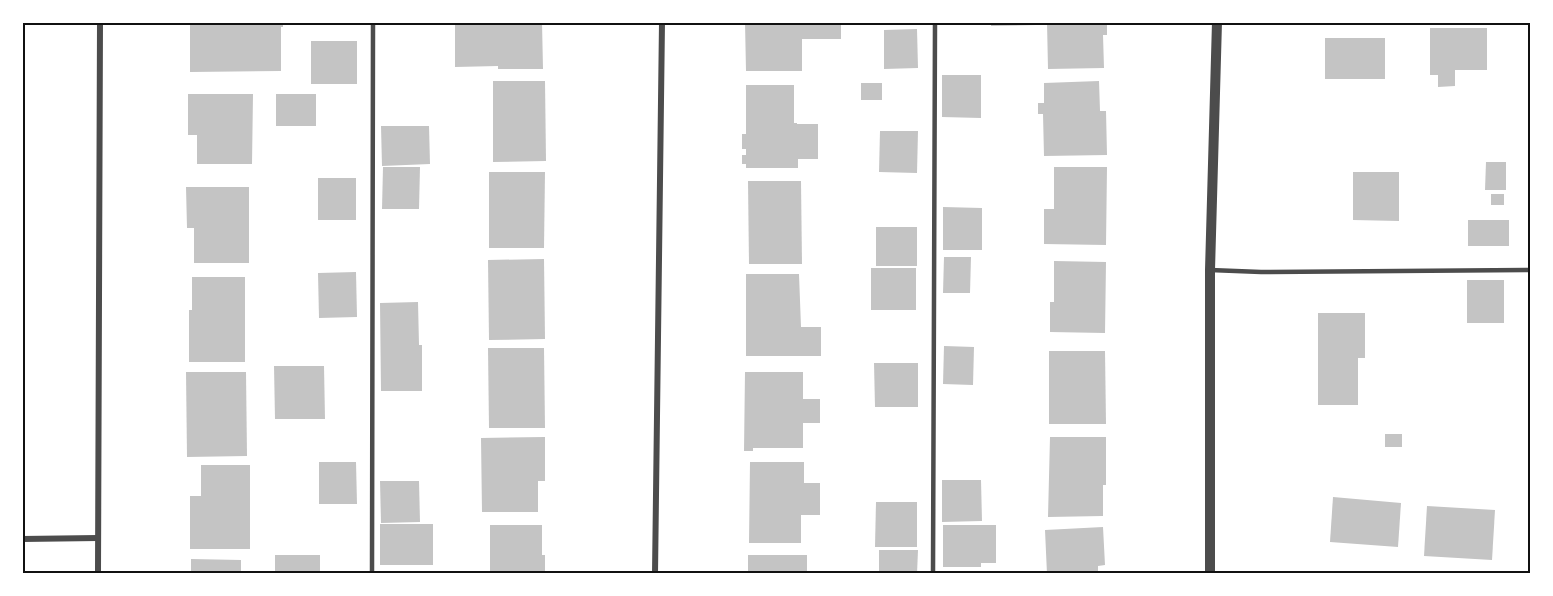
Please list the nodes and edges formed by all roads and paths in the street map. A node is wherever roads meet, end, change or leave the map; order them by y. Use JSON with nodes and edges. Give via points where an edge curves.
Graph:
{"nodes":[{"id":1,"x":100,"y":22,"type":"edge"},
{"id":2,"x":373,"y":22,"type":"edge"},
{"id":3,"x":662,"y":22,"type":"edge"},
{"id":4,"x":935,"y":22,"type":"edge"},
{"id":5,"x":1217,"y":22,"type":"edge"},
{"id":6,"x":1210,"y":270,"type":"junction"},
{"id":7,"x":1530,"y":270,"type":"edge"},
{"id":8,"x":98,"y":538,"type":"junction"},
{"id":9,"x":22,"y":539,"type":"edge"},
{"id":10,"x":98,"y":573,"type":"edge"},
{"id":11,"x":372,"y":573,"type":"edge"},
{"id":12,"x":656,"y":573,"type":"edge"},
{"id":13,"x":933,"y":573,"type":"edge"},
{"id":14,"x":1210,"y":573,"type":"edge"}],
"edges":[{"from":1,"to":8,"type":"street"},
{"from":2,"to":11,"type":"lane"},
{"from":3,"to":12,"type":"street"},
{"from":4,"to":13,"type":"lane"},
{"from":5,"to":6,"type":"street"},
{"from":6,"to":7,"type":"lane"},
{"from":6,"to":14,"type":"street"},
{"from":8,"to":9,"type":"street"},
{"from":8,"to":10,"type":"street"}]}
